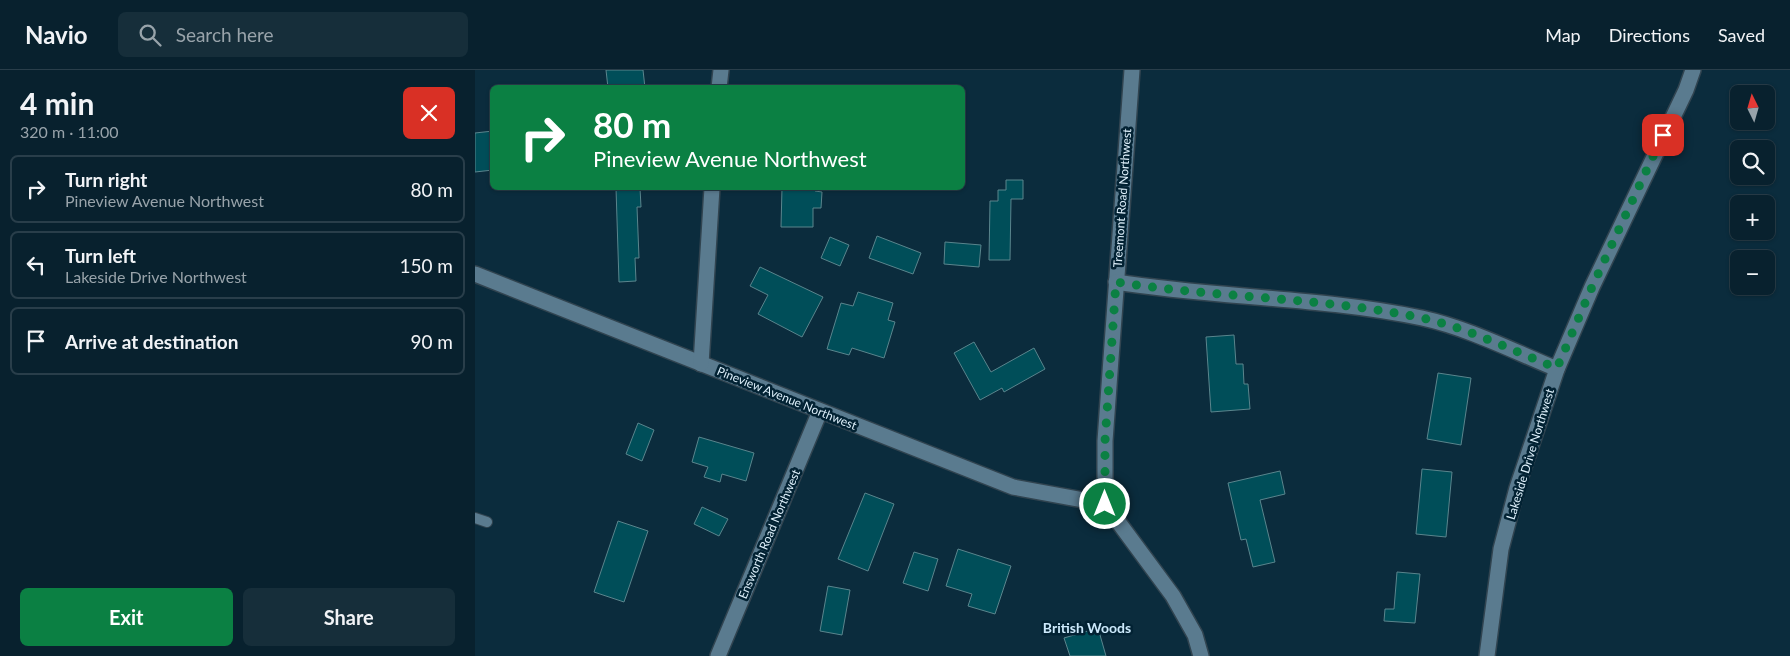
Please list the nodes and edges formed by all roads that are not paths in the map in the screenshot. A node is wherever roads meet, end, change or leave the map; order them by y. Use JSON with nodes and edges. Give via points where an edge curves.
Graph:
{"nodes":[{"id":1,"x":721,"y":70,"type":"edge"},
{"id":2,"x":1132,"y":70,"type":"edge"},
{"id":3,"x":1693,"y":70,"type":"edge"},
{"id":4,"x":719,"y":85,"type":"edge"},
{"id":5,"x":713,"y":190,"type":"edge"},
{"id":6,"x":475,"y":274,"type":"edge"},
{"id":7,"x":1116,"y":282,"type":"junction"},
{"id":8,"x":701,"y":364,"type":"junction"},
{"id":9,"x":1557,"y":368,"type":"junction"},
{"id":10,"x":820,"y":411,"type":"junction"},
{"id":11,"x":1105,"y":504,"type":"junction"},
{"id":12,"x":475,"y":518,"type":"edge"},
{"id":13,"x":487,"y":522,"type":"dead end"},
{"id":14,"x":718,"y":656,"type":"edge"},
{"id":15,"x":1201,"y":656,"type":"edge"},
{"id":16,"x":1487,"y":656,"type":"edge"}],
"edges":[{"from":1,"to":4,"type":"street"},
{"from":2,"to":7,"type":"street","name":"Treemont Road Northwest"},
{"from":3,"to":9,"type":"street","name":"Lakeside Drive Northwest"},
{"from":5,"to":8,"type":"street"},
{"from":6,"to":8,"type":"street","name":"Pineview Avenue Northwest"},
{"from":7,"to":9,"type":"street","via":[[1422,318]]},
{"from":7,"to":11,"type":"street","name":"Treemont Road Northwest","via":[[1105,441]]},
{"from":8,"to":10,"type":"street","name":"Pineview Avenue Northwest"},
{"from":9,"to":16,"type":"street","name":"Lakeside Drive Northwest","via":[[1517,488],[1501,550]]},
{"from":10,"to":11,"type":"street","name":"Pineview Avenue Northwest","via":[[1013,487]]},
{"from":10,"to":14,"type":"street","name":"Ensworth Road Northwest"},
{"from":11,"to":15,"type":"street","via":[[1173,596],[1195,636]]},
{"from":12,"to":13,"type":"lane"}]}
